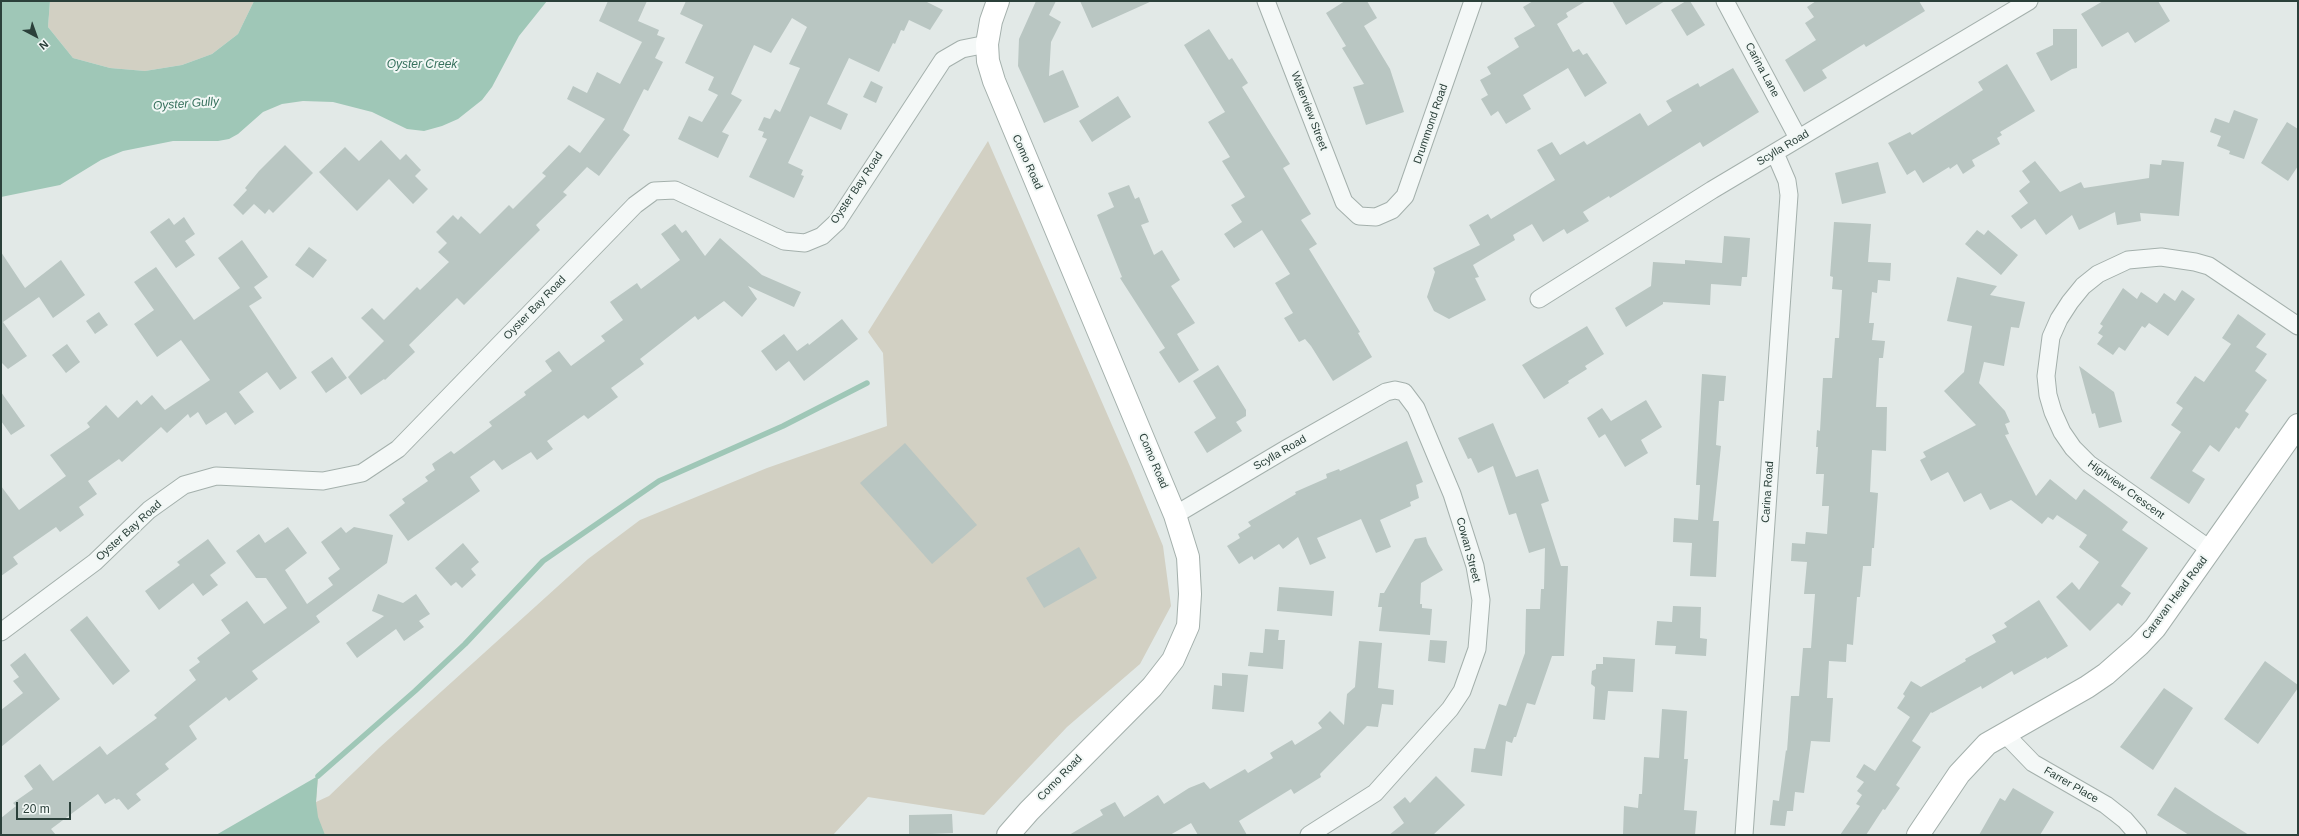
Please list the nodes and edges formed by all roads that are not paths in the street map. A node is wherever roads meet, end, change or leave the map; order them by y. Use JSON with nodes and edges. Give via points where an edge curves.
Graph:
{"nodes":[{"id":1,"x":998,"y":1,"type":"edge"},
{"id":2,"x":1266,"y":1,"type":"edge"},
{"id":3,"x":1472,"y":1,"type":"edge"},
{"id":4,"x":1725,"y":1,"type":"edge"},
{"id":5,"x":2029,"y":1,"type":"edge"},
{"id":6,"x":987,"y":44,"type":"junction"},
{"id":7,"x":1798,"y":138,"type":"junction"},
{"id":8,"x":1775,"y":152,"type":"junction"},
{"id":9,"x":1359,"y":216,"type":"joint"},
{"id":10,"x":1539,"y":299,"type":"dead end"},
{"id":11,"x":2298,"y":326,"type":"edge"},
{"id":12,"x":1386,"y":392,"type":"joint"},
{"id":13,"x":2298,"y":425,"type":"edge"},
{"id":14,"x":1175,"y":515,"type":"junction"},
{"id":15,"x":2211,"y":550,"type":"junction"},
{"id":16,"x":1,"y":632,"type":"edge"},
{"id":17,"x":2005,"y":734,"type":"junction"},
{"id":18,"x":1008,"y":835,"type":"edge"},
{"id":19,"x":1308,"y":835,"type":"edge"},
{"id":20,"x":1744,"y":835,"type":"edge"},
{"id":21,"x":1918,"y":835,"type":"edge"},
{"id":22,"x":2138,"y":835,"type":"edge"}],
"edges":[{"from":1,"to":6,"type":"street"},
{"from":2,"to":9,"type":"street","name":"Waterview Street","via":[[1311,113],[1336,184],[1344,202]]},
{"from":3,"to":9,"type":"street","name":"Drummond Road","via":[[1405,196],[1392,210],[1376,217]]},
{"from":4,"to":7,"type":"street","name":"Carina Lane"},
{"from":5,"to":7,"type":"street","name":"Scylla Road"},
{"from":6,"to":14,"type":"street","name":"Como Road","via":[[988,61],[1004,111]]},
{"from":6,"to":16,"type":"street","name":"Oyster Bay Road","via":[[962,49],[943,60],[837,222],[822,236],[805,243],[784,241],[675,190],[654,191],[634,206],[398,449],[362,473],[323,481],[216,476],[184,485],[149,510],[96,562]]},
{"from":7,"to":8,"type":"street","name":"Scylla Road"},
{"from":8,"to":10,"type":"street","name":"Scylla Road"},
{"from":8,"to":20,"type":"street","name":"Carina Road","via":[[1785,175],[1789,195]]},
{"from":11,"to":15,"type":"street","name":"Highview Crescent","via":[[2209,266],[2161,257],[2128,260],[2098,274],[2083,286],[2070,302],[2051,337],[2046,376],[2048,395],[2059,426],[2073,448],[2089,464]]},
{"from":12,"to":14,"type":"street","name":"Scylla Road"},
{"from":12,"to":19,"type":"street","name":"Cowan Street","via":[[1404,392],[1410,399],[1452,494],[1475,566],[1480,593],[1478,643],[1462,692],[1450,709],[1375,793]]},
{"from":13,"to":15,"type":"street","name":"Caravan Head Road"},
{"from":14,"to":18,"type":"street","name":"Como Road","via":[[1188,557],[1190,594],[1188,626],[1173,660],[1152,687],[1034,805]]},
{"from":15,"to":17,"type":"street","name":"Caravan Head Road","via":[[2155,628],[2125,659],[2087,687]]},
{"from":17,"to":21,"type":"street","name":"Caravan Head Road","via":[[1987,744],[1975,755]]},
{"from":17,"to":22,"type":"street","name":"Farrer Place","via":[[2034,763],[2106,805],[2125,820]]}]}
